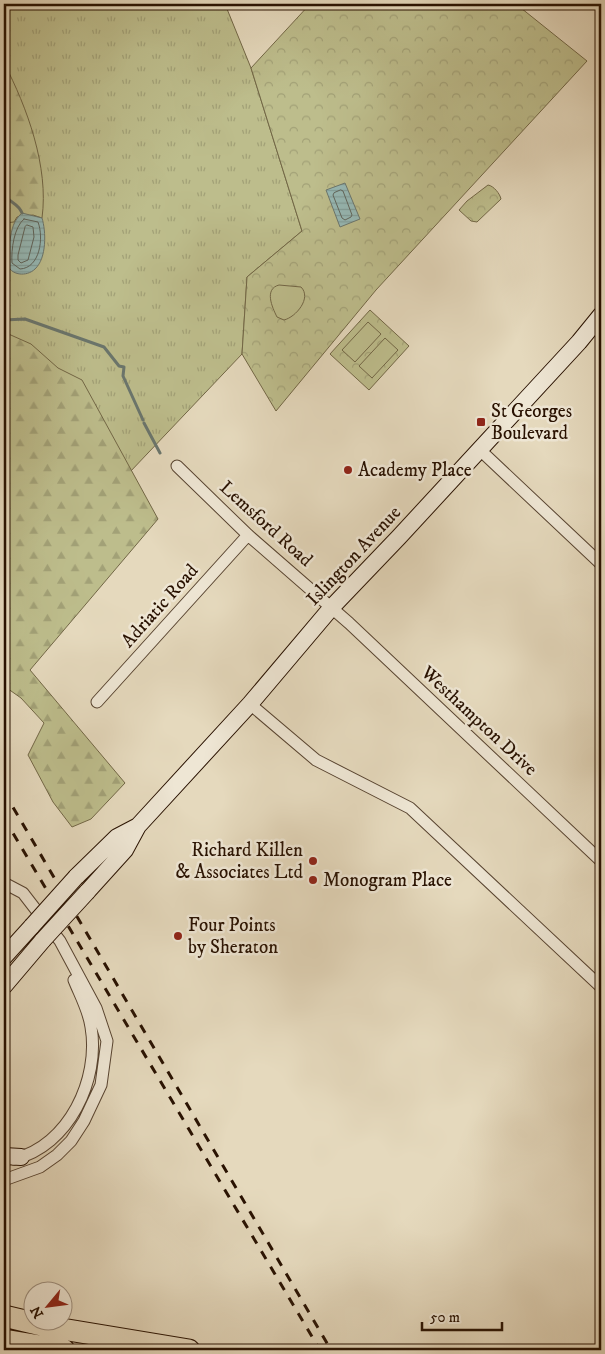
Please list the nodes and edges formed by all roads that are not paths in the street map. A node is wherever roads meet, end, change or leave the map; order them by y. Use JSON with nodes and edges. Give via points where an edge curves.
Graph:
{"nodes":[{"id":1,"x":601,"y":315,"type":"edge"},
{"id":2,"x":479,"y":449,"type":"junction"},
{"id":3,"x":177,"y":466,"type":"dead end"},
{"id":4,"x":248,"y":535,"type":"junction"},
{"id":5,"x":601,"y":564,"type":"edge"},
{"id":6,"x":332,"y":607,"type":"junction"},
{"id":7,"x":97,"y":702,"type":"dead end"},
{"id":8,"x":250,"y":704,"type":"junction"},
{"id":9,"x":138,"y":826,"type":"junction"},
{"id":10,"x":601,"y":861,"type":"edge"},
{"id":11,"x":4,"y":884,"type":"edge"},
{"id":12,"x":32,"y":926,"type":"junction"},
{"id":13,"x":60,"y":941,"type":"junction"},
{"id":14,"x":4,"y":946,"type":"edge"},
{"id":15,"x":4,"y":957,"type":"edge"},
{"id":16,"x":4,"y":986,"type":"edge"},
{"id":17,"x":601,"y":987,"type":"edge"},
{"id":18,"x":4,"y":1156,"type":"edge"},
{"id":19,"x":21,"y":1157,"type":"junction"},
{"id":20,"x":4,"y":1161,"type":"edge"},
{"id":21,"x":4,"y":1180,"type":"edge"},
{"id":22,"x":4,"y":1316,"type":"edge"},
{"id":23,"x":4,"y":1340,"type":"edge"},
{"id":24,"x":64,"y":1350,"type":"edge"},
{"id":25,"x":189,"y":1350,"type":"edge"}],
"edges":[{"from":1,"to":2,"type":"main road","name":"Islington Avenue"},
{"from":2,"to":5,"type":"street"},
{"from":2,"to":6,"type":"main road","name":"Islington Avenue"},
{"from":3,"to":4,"type":"street","name":"Lemsford Road"},
{"from":4,"to":6,"type":"street","name":"Lemsford Road"},
{"from":4,"to":7,"type":"street","name":"Adriatic Road"},
{"from":6,"to":8,"type":"main road","name":"Islington Avenue"},
{"from":6,"to":10,"type":"street","name":"Westhampton Drive"},
{"from":8,"to":9,"type":"main road","name":"Islington Avenue"},
{"from":8,"to":17,"type":"street","via":[[316,760],[410,808]]},
{"from":9,"to":12,"type":"main road","name":"Islington Avenue","bridge":true,"via":[[117,838]]},
{"from":9,"to":16,"type":"main road","name":"Islington Avenue","bridge":true,"via":[[125,850]]},
{"from":11,"to":13,"type":"street","via":[[23,893]]},
{"from":12,"to":14,"type":"main road"},
{"from":12,"to":15,"type":"main road","name":"Islington Avenue"},
{"from":13,"to":19,"type":"street","via":[[91,1026],[92,1053],[86,1086],[76,1109],[50,1140]]},
{"from":13,"to":21,"type":"street","via":[[96,1008],[107,1041],[101,1085],[84,1121],[57,1155],[40,1167]]},
{"from":18,"to":19,"type":"main road"},
{"from":19,"to":20,"type":"street"},
{"from":22,"to":25,"type":"highway","via":[[50,1327]]},
{"from":23,"to":24,"type":"highway"}]}
